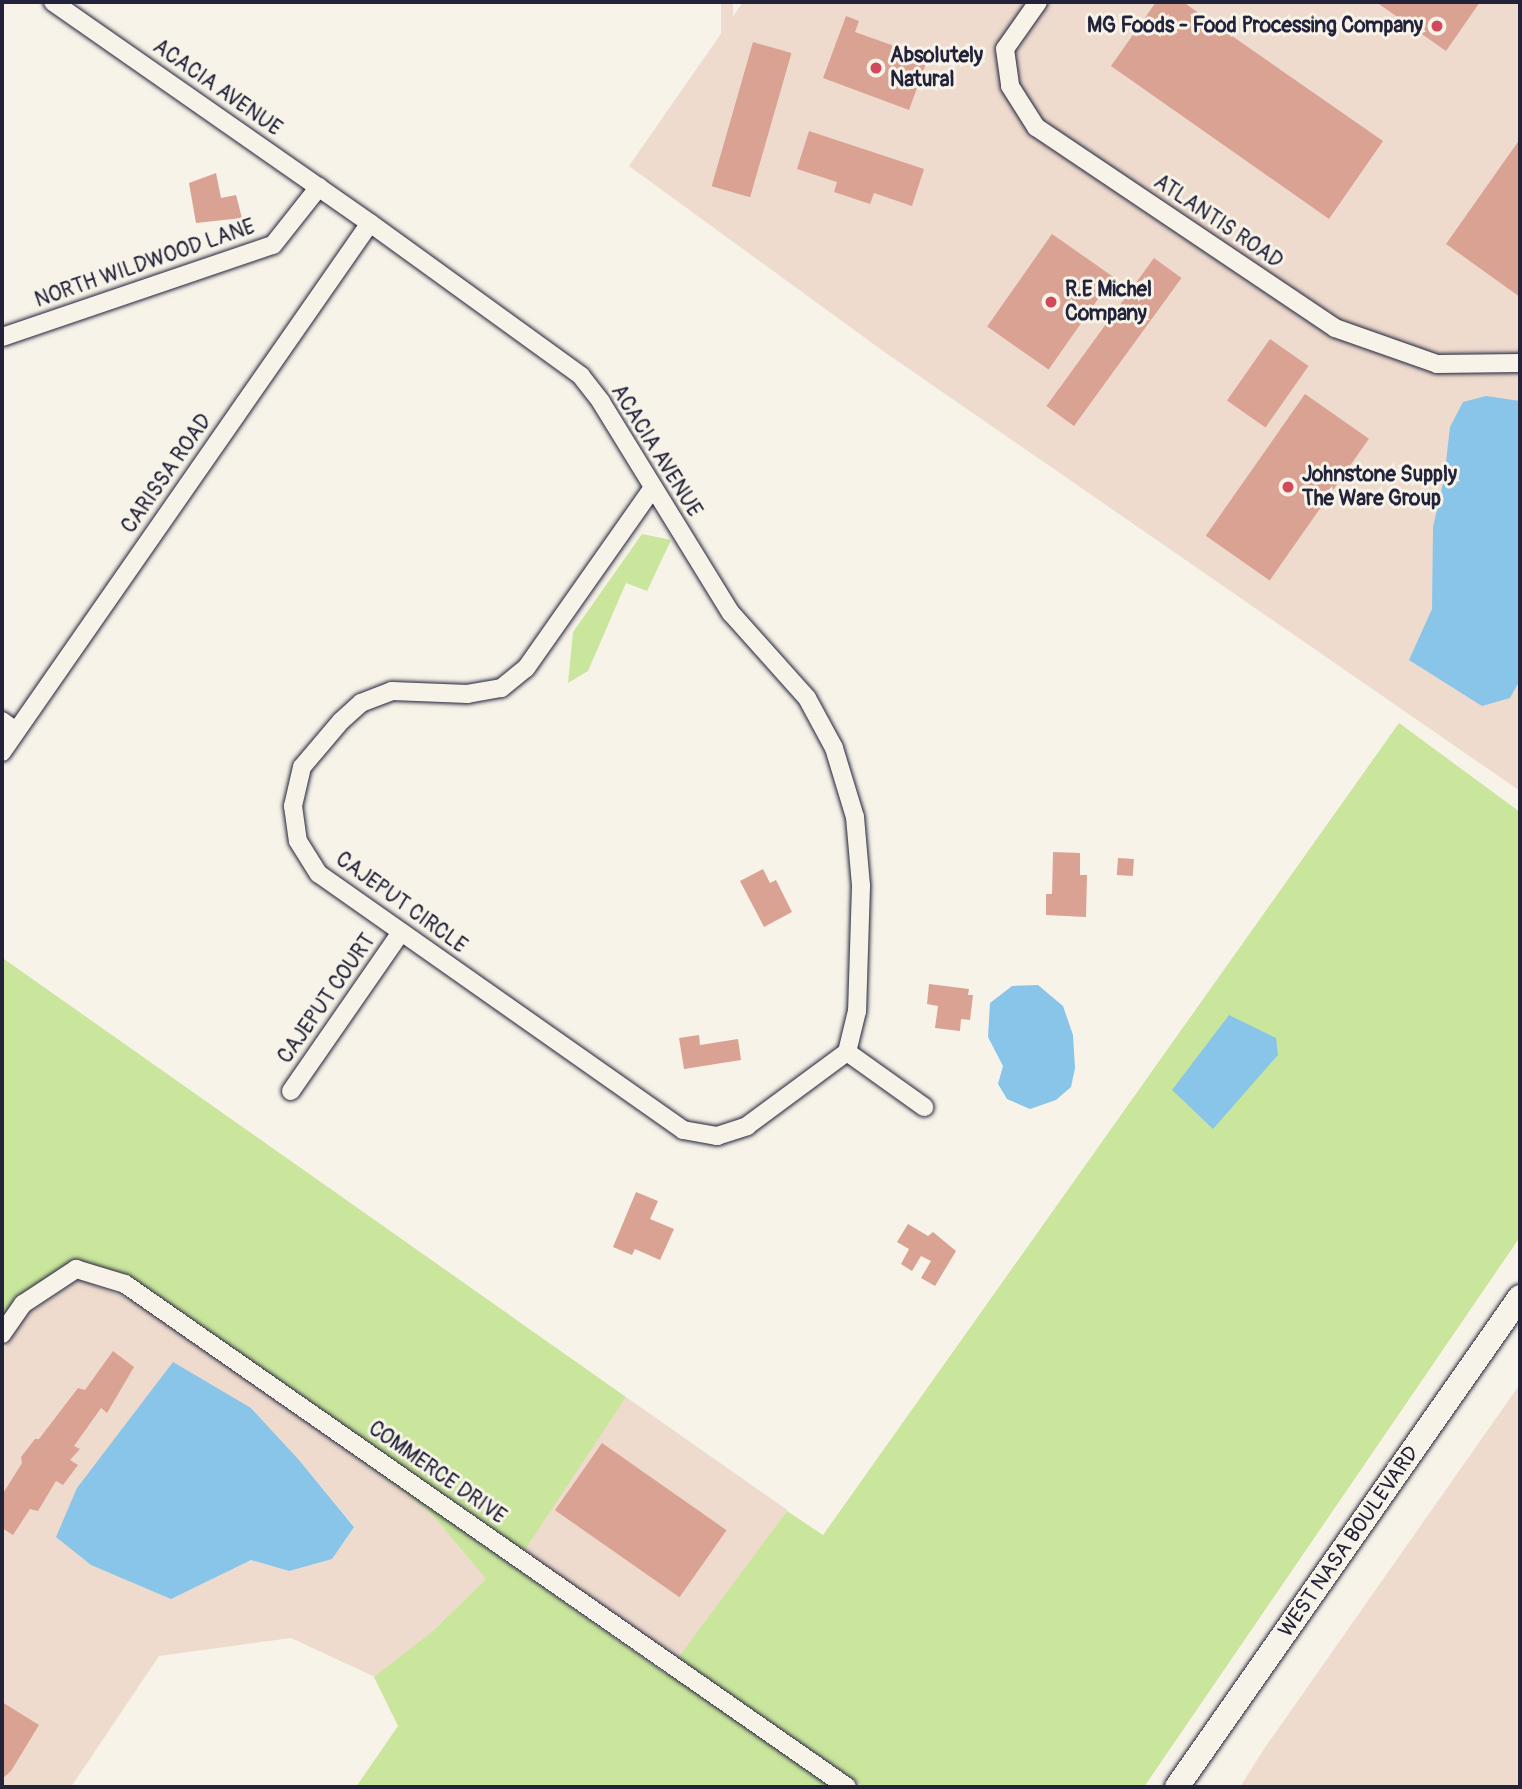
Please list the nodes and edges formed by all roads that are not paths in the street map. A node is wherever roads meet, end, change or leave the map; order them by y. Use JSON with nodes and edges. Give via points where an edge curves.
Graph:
{"nodes":[{"id":1,"x":53,"y":2,"type":"edge"},
{"id":2,"x":1038,"y":2,"type":"edge"},
{"id":3,"x":319,"y":187,"type":"junction"},
{"id":4,"x":370,"y":223,"type":"junction"},
{"id":5,"x":2,"y":337,"type":"edge"},
{"id":6,"x":1520,"y":363,"type":"edge"},
{"id":7,"x":652,"y":489,"type":"junction"},
{"id":8,"x":9,"y":726,"type":"edge"},
{"id":9,"x":2,"y":752,"type":"edge"},
{"id":10,"x":401,"y":932,"type":"junction"},
{"id":11,"x":847,"y":1052,"type":"junction"},
{"id":12,"x":291,"y":1091,"type":"dead end"},
{"id":13,"x":924,"y":1107,"type":"dead end"},
{"id":14,"x":1520,"y":1297,"type":"edge"},
{"id":15,"x":2,"y":1334,"type":"edge"},
{"id":16,"x":847,"y":1787,"type":"edge"},
{"id":17,"x":1177,"y":1787,"type":"edge"}],
"edges":[{"from":1,"to":3,"type":"street","name":"ACACIA AVENUE"},
{"from":2,"to":6,"type":"street","name":"ATLANTIS ROAD","via":[[1004,49],[1010,86],[1036,127],[1335,328],[1437,363]]},
{"from":3,"to":4,"type":"street","name":"ACACIA AVENUE"},
{"from":3,"to":5,"type":"street","name":"NORTH WILDWOOD LANE","via":[[273,245]]},
{"from":4,"to":7,"type":"street","name":"ACACIA AVENUE","via":[[581,376]]},
{"from":4,"to":8,"type":"street","name":"CARISSA ROAD"},
{"from":7,"to":10,"type":"street","name":"CAJEPUT CIRCLE","via":[[526,668],[501,688],[468,694],[392,691],[361,703],[302,767],[293,806],[298,841],[319,874]]},
{"from":7,"to":11,"type":"street","name":"ACACIA AVENUE","via":[[731,613],[807,698],[834,748],[855,817],[861,886],[857,1011]]},
{"from":8,"to":9,"type":"street","name":"CARISSA ROAD"},
{"from":10,"to":11,"type":"street","name":"CAJEPUT CIRCLE","via":[[683,1130],[718,1136],[747,1126]]},
{"from":10,"to":12,"type":"street","name":"CAJEPUT COURT"},
{"from":11,"to":13,"type":"street"},
{"from":14,"to":17,"type":"main road","name":"WEST NASA BOULEVARD"},
{"from":15,"to":16,"type":"street","name":"COMMERCE DRIVE","via":[[23,1304],[76,1269],[125,1284]]}]}
